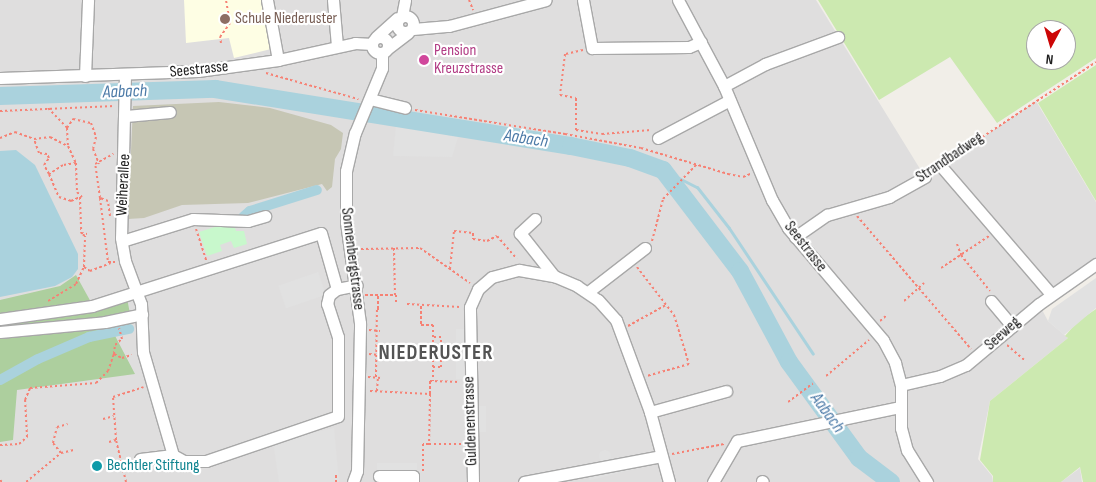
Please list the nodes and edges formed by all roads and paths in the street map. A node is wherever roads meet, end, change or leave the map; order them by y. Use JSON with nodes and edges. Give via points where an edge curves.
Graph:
{"nodes":[{"id":1,"x":88,"y":0,"type":"edge"},
{"id":2,"x":226,"y":0,"type":"edge"},
{"id":3,"x":267,"y":0,"type":"edge"},
{"id":4,"x":333,"y":0,"type":"edge"},
{"id":5,"x":405,"y":0,"type":"edge"},
{"id":6,"x":546,"y":0,"type":"edge"},
{"id":7,"x":583,"y":0,"type":"edge"},
{"id":8,"x":469,"y":1,"type":"edge"},
{"id":9,"x":682,"y":1,"type":"edge"},
{"id":10,"x":474,"y":12,"type":"dead end"},
{"id":11,"x":400,"y":17,"type":"junction"},
{"id":12,"x":410,"y":31,"type":"junction"},
{"id":13,"x":838,"y":37,"type":"dead end"},
{"id":14,"x":374,"y":40,"type":"junction"},
{"id":15,"x":701,"y":42,"type":"junction"},
{"id":16,"x":221,"y":43,"type":"dead end"},
{"id":17,"x":337,"y":46,"type":"junction"},
{"id":18,"x":592,"y":48,"type":"junction"},
{"id":19,"x":385,"y":51,"type":"junction"},
{"id":20,"x":278,"y":60,"type":"junction"},
{"id":21,"x":1096,"y":62,"type":"edge"},
{"id":22,"x":265,"y":72,"type":"dead end"},
{"id":23,"x":125,"y":75,"type":"junction"},
{"id":24,"x":85,"y":76,"type":"junction"},
{"id":25,"x":0,"y":78,"type":"edge"},
{"id":26,"x":724,"y":86,"type":"junction"},
{"id":27,"x":730,"y":100,"type":"junction"},
{"id":28,"x":367,"y":101,"type":"junction"},
{"id":29,"x":48,"y":108,"type":"junction"},
{"id":30,"x":126,"y":108,"type":"junction"},
{"id":31,"x":405,"y":108,"type":"joint"},
{"id":32,"x":0,"y":111,"type":"edge"},
{"id":33,"x":170,"y":112,"type":"dead end"},
{"id":34,"x":67,"y":128,"type":"junction"},
{"id":35,"x":656,"y":134,"type":"joint"},
{"id":36,"x":0,"y":138,"type":"edge"},
{"id":37,"x":34,"y":139,"type":"junction"},
{"id":38,"x":68,"y":146,"type":"junction"},
{"id":39,"x":109,"y":156,"type":"dead end"},
{"id":40,"x":76,"y":163,"type":"junction"},
{"id":41,"x":99,"y":164,"type":"junction"},
{"id":42,"x":697,"y":164,"type":"junction"},
{"id":43,"x":940,"y":165,"type":"joint"},
{"id":44,"x":753,"y":173,"type":"dead end"},
{"id":45,"x":49,"y":174,"type":"junction"},
{"id":46,"x":925,"y":177,"type":"dead end"},
{"id":47,"x":81,"y":197,"type":"junction"},
{"id":48,"x":100,"y":198,"type":"junction"},
{"id":49,"x":853,"y":207,"type":"junction"},
{"id":50,"x":265,"y":216,"type":"dead end"},
{"id":51,"x":193,"y":219,"type":"junction"},
{"id":52,"x":535,"y":219,"type":"dead end"},
{"id":53,"x":122,"y":220,"type":"junction"},
{"id":54,"x":81,"y":233,"type":"junction"},
{"id":55,"x":88,"y":234,"type":"dead end"},
{"id":56,"x":990,"y":235,"type":"dead end"},
{"id":57,"x":795,"y":237,"type":"junction"},
{"id":58,"x":122,"y":241,"type":"junction"},
{"id":59,"x":957,"y":244,"type":"dead end"},
{"id":60,"x":365,"y":248,"type":"dead end"},
{"id":61,"x":394,"y":248,"type":"junction"},
{"id":62,"x":645,"y":248,"type":"joint"},
{"id":63,"x":962,"y":256,"type":"junction"},
{"id":64,"x":124,"y":259,"type":"junction"},
{"id":65,"x":630,"y":260,"type":"junction"},
{"id":66,"x":518,"y":261,"type":"dead end"},
{"id":67,"x":112,"y":263,"type":"junction"},
{"id":68,"x":1096,"y":264,"type":"edge"},
{"id":69,"x":84,"y":266,"type":"junction"},
{"id":70,"x":942,"y":268,"type":"dead end"},
{"id":71,"x":208,"y":270,"type":"junction"},
{"id":72,"x":450,"y":270,"type":"junction"},
{"id":73,"x":554,"y":276,"type":"junction"},
{"id":74,"x":924,"y":283,"type":"dead end"},
{"id":75,"x":474,"y":286,"type":"dead end"},
{"id":76,"x":919,"y":288,"type":"junction"},
{"id":77,"x":337,"y":289,"type":"junction"},
{"id":78,"x":357,"y":290,"type":"junction"},
{"id":79,"x":588,"y":292,"type":"junction"},
{"id":80,"x":138,"y":293,"type":"junction"},
{"id":81,"x":1052,"y":294,"type":"junction"},
{"id":82,"x":378,"y":295,"type":"junction"},
{"id":83,"x":395,"y":295,"type":"junction"},
{"id":84,"x":992,"y":297,"type":"joint"},
{"id":85,"x":904,"y":301,"type":"dead end"},
{"id":86,"x":40,"y":302,"type":"dead end"},
{"id":87,"x":396,"y":302,"type":"dead end"},
{"id":88,"x":407,"y":304,"type":"dead end"},
{"id":89,"x":666,"y":305,"type":"junction"},
{"id":90,"x":421,"y":306,"type":"junction"},
{"id":91,"x":470,"y":307,"type":"junction"},
{"id":92,"x":378,"y":309,"type":"junction"},
{"id":93,"x":382,"y":310,"type":"dead end"},
{"id":94,"x":142,"y":314,"type":"junction"},
{"id":95,"x":886,"y":316,"type":"dead end"},
{"id":96,"x":0,"y":319,"type":"edge"},
{"id":97,"x":878,"y":322,"type":"dead end"},
{"id":98,"x":1012,"y":326,"type":"junction"},
{"id":99,"x":626,"y":327,"type":"dead end"},
{"id":100,"x":0,"y":332,"type":"edge"},
{"id":101,"x":121,"y":337,"type":"dead end"},
{"id":102,"x":433,"y":337,"type":"junction"},
{"id":103,"x":871,"y":338,"type":"dead end"},
{"id":104,"x":1005,"y":343,"type":"dead end"},
{"id":105,"x":143,"y":352,"type":"junction"},
{"id":106,"x":974,"y":352,"type":"dead end"},
{"id":107,"x":114,"y":354,"type":"junction"},
{"id":108,"x":1024,"y":360,"type":"dead end"},
{"id":109,"x":433,"y":367,"type":"junction"},
{"id":110,"x":826,"y":376,"type":"dead end"},
{"id":111,"x":644,"y":377,"type":"dead end"},
{"id":112,"x":152,"y":380,"type":"junction"},
{"id":113,"x":433,"y":381,"type":"junction"},
{"id":114,"x":470,"y":382,"type":"junction"},
{"id":115,"x":813,"y":383,"type":"dead end"},
{"id":116,"x":901,"y":385,"type":"junction"},
{"id":117,"x":365,"y":391,"type":"dead end"},
{"id":118,"x":378,"y":391,"type":"junction"},
{"id":119,"x":726,"y":391,"type":"dead end"},
{"id":120,"x":430,"y":394,"type":"junction"},
{"id":121,"x":788,"y":402,"type":"dead end"},
{"id":122,"x":900,"y":407,"type":"junction"},
{"id":123,"x":650,"y":412,"type":"junction"},
{"id":124,"x":114,"y":416,"type":"junction"},
{"id":125,"x":103,"y":419,"type":"dead end"},
{"id":126,"x":68,"y":424,"type":"dead end"},
{"id":127,"x":116,"y":440,"type":"junction"},
{"id":128,"x":737,"y":441,"type":"junction"},
{"id":129,"x":109,"y":442,"type":"dead end"},
{"id":130,"x":429,"y":444,"type":"junction"},
{"id":131,"x":472,"y":444,"type":"junction"},
{"id":132,"x":0,"y":445,"type":"edge"},
{"id":133,"x":74,"y":450,"type":"dead end"},
{"id":134,"x":60,"y":453,"type":"junction"},
{"id":135,"x":173,"y":455,"type":"junction"},
{"id":136,"x":662,"y":456,"type":"junction"},
{"id":137,"x":140,"y":459,"type":"dead end"},
{"id":138,"x":423,"y":472,"type":"dead end"},
{"id":139,"x":336,"y":475,"type":"dead end"},
{"id":140,"x":380,"y":476,"type":"dead end"},
{"id":141,"x":357,"y":478,"type":"edge"},
{"id":142,"x":26,"y":482,"type":"edge"},
{"id":143,"x":126,"y":482,"type":"edge"},
{"id":144,"x":336,"y":482,"type":"edge"},
{"id":145,"x":413,"y":482,"type":"edge"},
{"id":146,"x":473,"y":482,"type":"edge"},
{"id":147,"x":524,"y":482,"type":"edge"},
{"id":148,"x":669,"y":482,"type":"edge"},
{"id":149,"x":713,"y":482,"type":"edge"},
{"id":150,"x":927,"y":482,"type":"edge"}],
"edges":[{"from":1,"to":24,"type":"street"},
{"from":2,"to":16,"type":"path","via":[[230,23],[220,37]]},
{"from":3,"to":20,"type":"street"},
{"from":4,"to":17,"type":"street"},
{"from":5,"to":11,"type":"street"},
{"from":6,"to":12,"type":"street","via":[[449,26]]},
{"from":7,"to":18,"type":"street"},
{"from":8,"to":10,"type":"path"},
{"from":9,"to":15,"type":"street","name":"Seestrasse"},
{"from":11,"to":12,"type":"street","via":[[412,22]]},
{"from":11,"to":14,"type":"street"},
{"from":12,"to":19,"type":"street"},
{"from":13,"to":26,"type":"street","via":[[765,64]]},
{"from":14,"to":17,"type":"street","name":"Seestrasse"},
{"from":14,"to":19,"type":"street","via":[[384,40]]},
{"from":15,"to":18,"type":"street","via":[[689,47]]},
{"from":15,"to":26,"type":"street","name":"Seestrasse"},
{"from":17,"to":20,"type":"street","name":"Seestrasse"},
{"from":18,"to":35,"type":"path","via":[[565,54],[563,58],[560,95],[576,98],[576,130],[602,134]]},
{"from":19,"to":28,"type":"street","name":"Sonnenbergstrasse","via":[[382,68]]},
{"from":20,"to":23,"type":"street","name":"Seestrasse","via":[[198,71]]},
{"from":21,"to":43,"type":"path","name":"Strandbadweg"},
{"from":22,"to":28,"type":"path"},
{"from":23,"to":24,"type":"street","name":"Seestrasse"},
{"from":23,"to":30,"type":"street","name":"Weiherallee"},
{"from":24,"to":25,"type":"street","name":"Seestrasse"},
{"from":26,"to":27,"type":"street","name":"Seestrasse"},
{"from":27,"to":35,"type":"street"},
{"from":27,"to":57,"type":"street","name":"Seestrasse","via":[[772,200]]},
{"from":28,"to":31,"type":"street"},
{"from":28,"to":78,"type":"street","name":"Sonnenbergstrasse","via":[[350,147],[345,194]]},
{"from":29,"to":30,"type":"path"},
{"from":29,"to":32,"type":"path"},
{"from":29,"to":34,"type":"path"},
{"from":30,"to":33,"type":"street"},
{"from":30,"to":53,"type":"street","name":"Weiherallee"},
{"from":31,"to":42,"type":"path","via":[[565,134]]},
{"from":34,"to":38,"type":"path"},
{"from":34,"to":41,"type":"path","via":[[73,119],[91,123],[96,137],[93,149]]},
{"from":36,"to":37,"type":"path","via":[[15,132]]},
{"from":37,"to":38,"type":"path","via":[[50,137]]},
{"from":37,"to":45,"type":"path","via":[[39,153],[47,154],[49,158],[44,165]]},
{"from":38,"to":40,"type":"path"},
{"from":39,"to":41,"type":"path"},
{"from":40,"to":45,"type":"path","via":[[63,165]]},
{"from":40,"to":47,"type":"path"},
{"from":41,"to":48,"type":"path","via":[[95,164]]},
{"from":42,"to":44,"type":"path","via":[[744,177]]},
{"from":42,"to":62,"type":"path","via":[[660,206],[656,234]]},
{"from":43,"to":81,"type":"street"},
{"from":45,"to":47,"type":"path","via":[[59,197],[71,201]]},
{"from":46,"to":49,"type":"street","name":"Strandbadweg","via":[[889,197]]},
{"from":47,"to":54,"type":"path"},
{"from":48,"to":53,"type":"path","via":[[108,201],[111,219]]},
{"from":48,"to":67,"type":"path","via":[[107,232],[108,262]]},
{"from":49,"to":57,"type":"street","name":"Strandbadweg","via":[[827,215]]},
{"from":49,"to":76,"type":"path","via":[[855,214]]},
{"from":50,"to":51,"type":"street","via":[[248,222]]},
{"from":51,"to":58,"type":"street"},
{"from":51,"to":71,"type":"path"},
{"from":52,"to":73,"type":"street","via":[[520,233]]},
{"from":53,"to":58,"type":"street","name":"Weiherallee"},
{"from":54,"to":55,"type":"path"},
{"from":54,"to":69,"type":"path","via":[[86,236]]},
{"from":56,"to":63,"type":"path"},
{"from":57,"to":116,"type":"street","name":"Seestrasse","via":[[883,340],[895,363]]},
{"from":58,"to":64,"type":"street","name":"Weiherallee"},
{"from":59,"to":63,"type":"path"},
{"from":60,"to":61,"type":"path"},
{"from":61,"to":72,"type":"path","via":[[420,248]]},
{"from":61,"to":83,"type":"path"},
{"from":62,"to":65,"type":"street"},
{"from":63,"to":70,"type":"path","via":[[955,256]]},
{"from":63,"to":84,"type":"path"},
{"from":64,"to":67,"type":"path"},
{"from":64,"to":80,"type":"street","name":"Weiherallee"},
{"from":65,"to":79,"type":"street"},
{"from":65,"to":89,"type":"path"},
{"from":66,"to":72,"type":"path","via":[[497,236],[487,241],[473,239],[473,233],[454,231]]},
{"from":67,"to":69,"type":"path","via":[[90,271]]},
{"from":68,"to":81,"type":"street","name":"Seeweg"},
{"from":69,"to":86,"type":"path","via":[[76,284],[61,295]]},
{"from":71,"to":77,"type":"street","via":[[321,233]]},
{"from":71,"to":80,"type":"street"},
{"from":72,"to":75,"type":"path"},
{"from":73,"to":79,"type":"street"},
{"from":73,"to":91,"type":"street","via":[[519,270],[499,274],[478,289]]},
{"from":74,"to":76,"type":"path"},
{"from":76,"to":85,"type":"path"},
{"from":76,"to":106,"type":"path"},
{"from":77,"to":78,"type":"street"},
{"from":77,"to":135,"type":"street","via":[[329,295],[327,304],[338,337],[338,416],[206,461],[184,461]]},
{"from":78,"to":82,"type":"path"},
{"from":78,"to":141,"type":"street","name":"Sonnenbergstrasse"},
{"from":79,"to":123,"type":"street","via":[[608,310],[621,330]]},
{"from":80,"to":94,"type":"street","name":"Weiherallee"},
{"from":80,"to":96,"type":"street","via":[[92,306]]},
{"from":81,"to":98,"type":"street","name":"Seeweg"},
{"from":82,"to":83,"type":"path"},
{"from":82,"to":92,"type":"path"},
{"from":83,"to":87,"type":"path"},
{"from":84,"to":98,"type":"street"},
{"from":88,"to":90,"type":"path"},
{"from":89,"to":99,"type":"path"},
{"from":89,"to":111,"type":"path","via":[[674,315],[689,364]]},
{"from":90,"to":91,"type":"path"},
{"from":90,"to":102,"type":"path","via":[[421,325],[434,326]]},
{"from":91,"to":114,"type":"street","name":"Guldenenstrasse"},
{"from":92,"to":93,"type":"path"},
{"from":92,"to":118,"type":"path"},
{"from":94,"to":100,"type":"street","via":[[105,322]]},
{"from":94,"to":105,"type":"street","name":"Weiherallee"},
{"from":95,"to":97,"type":"path"},
{"from":98,"to":116,"type":"street","name":"Seeweg","via":[[966,366]]},
{"from":101,"to":107,"type":"path","via":[[115,344]]},
{"from":102,"to":109,"type":"path"},
{"from":102,"to":109,"type":"path","via":[[441,337],[441,367]]},
{"from":103,"to":110,"type":"path"},
{"from":104,"to":108,"type":"path"},
{"from":105,"to":107,"type":"path","via":[[122,358]]},
{"from":105,"to":112,"type":"street","name":"Weiherallee"},
{"from":107,"to":132,"type":"path","via":[[108,371],[96,383],[30,388],[25,400],[27,437],[19,444]]},
{"from":109,"to":113,"type":"path"},
{"from":112,"to":124,"type":"path","via":[[113,397]]},
{"from":112,"to":135,"type":"street","name":"Weiherallee"},
{"from":113,"to":114,"type":"path"},
{"from":113,"to":120,"type":"path"},
{"from":114,"to":131,"type":"street","name":"Guldenenstrasse"},
{"from":115,"to":121,"type":"path"},
{"from":116,"to":122,"type":"street","name":"Seestrasse"},
{"from":117,"to":118,"type":"path"},
{"from":118,"to":120,"type":"path"},
{"from":119,"to":123,"type":"street"},
{"from":120,"to":130,"type":"path"},
{"from":122,"to":128,"type":"street"},
{"from":122,"to":150,"type":"street","name":"Seestrasse","via":[[907,450]]},
{"from":123,"to":136,"type":"street"},
{"from":124,"to":125,"type":"path"},
{"from":124,"to":127,"type":"path"},
{"from":126,"to":134,"type":"path","via":[[57,427],[53,443]]},
{"from":127,"to":129,"type":"path"},
{"from":127,"to":143,"type":"path"},
{"from":128,"to":136,"type":"path"},
{"from":128,"to":149,"type":"street"},
{"from":130,"to":131,"type":"path"},
{"from":130,"to":138,"type":"path","via":[[423,444]]},
{"from":131,"to":146,"type":"street","name":"Guldenenstrasse"},
{"from":133,"to":134,"type":"path"},
{"from":134,"to":142,"type":"path"},
{"from":135,"to":137,"type":"street"},
{"from":136,"to":147,"type":"street"},
{"from":136,"to":148,"type":"street"},
{"from":139,"to":144,"type":"path"},
{"from":140,"to":145,"type":"street","via":[[413,476]]}]}
